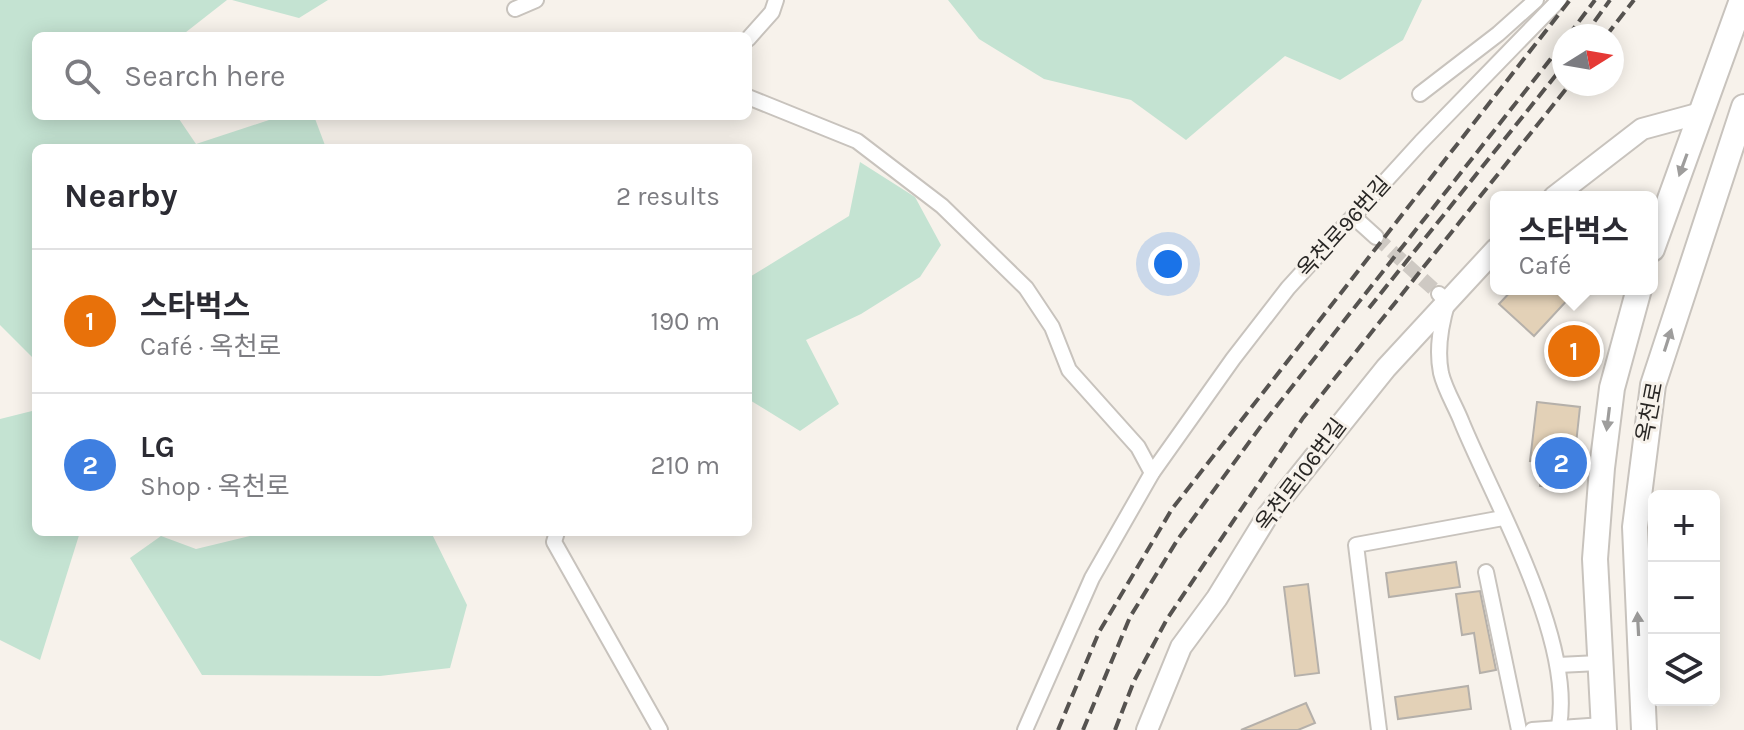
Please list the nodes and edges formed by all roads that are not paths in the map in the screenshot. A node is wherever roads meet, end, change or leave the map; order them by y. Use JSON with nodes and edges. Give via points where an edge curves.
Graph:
{"nodes":[{"id":1,"x":536,"y":0,"type":"edge"},
{"id":2,"x":776,"y":0,"type":"edge"},
{"id":3,"x":1536,"y":0,"type":"edge"},
{"id":4,"x":1559,"y":0,"type":"edge"},
{"id":5,"x":1743,"y":1,"type":"edge"},
{"id":6,"x":515,"y":9,"type":"dead end"},
{"id":7,"x":752,"y":34,"type":"edge"},
{"id":8,"x":1420,"y":94,"type":"dead end"},
{"id":9,"x":752,"y":99,"type":"edge"},
{"id":10,"x":1744,"y":107,"type":"edge"},
{"id":11,"x":1701,"y":113,"type":"junction"},
{"id":12,"x":1562,"y":191,"type":"edge"},
{"id":13,"x":1355,"y":218,"type":"junction"},
{"id":14,"x":1658,"y":232,"type":"edge"},
{"id":15,"x":1376,"y":237,"type":"tunnel mouth"},
{"id":16,"x":1490,"y":254,"type":"edge"},
{"id":17,"x":1637,"y":295,"type":"edge"},
{"id":18,"x":1443,"y":297,"type":"junction"},
{"id":19,"x":1152,"y":473,"type":"junction"},
{"id":20,"x":1503,"y":518,"type":"junction"},
{"id":21,"x":556,"y":536,"type":"edge"},
{"id":22,"x":1486,"y":572,"type":"dead end"},
{"id":23,"x":1599,"y":663,"type":"junction"},
{"id":24,"x":1558,"y":665,"type":"junction"},
{"id":25,"x":1559,"y":726,"type":"junction"},
{"id":26,"x":1604,"y":727,"type":"edge"},
{"id":27,"x":660,"y":730,"type":"edge"},
{"id":28,"x":1025,"y":730,"type":"edge"},
{"id":29,"x":1147,"y":730,"type":"edge"},
{"id":30,"x":1379,"y":730,"type":"edge"},
{"id":31,"x":1519,"y":730,"type":"edge"},
{"id":32,"x":1532,"y":730,"type":"edge"},
{"id":33,"x":1644,"y":730,"type":"edge"}],
"edges":[{"from":1,"to":6,"type":"street"},
{"from":2,"to":7,"type":"street"},
{"from":3,"to":8,"type":"street"},
{"from":4,"to":13,"type":"street","name":"옥천로96번길"},
{"from":5,"to":11,"type":"main road"},
{"from":9,"to":19,"type":"street","via":[[857,141],[942,206],[1026,288],[1052,327],[1069,370],[1138,447]]},
{"from":33,"to":10,"type":"main road","name":"옥천로","one_way":true,"via":[[1635,527],[1653,385]]},
{"from":11,"to":12,"type":"street","via":[[1642,129]]},
{"from":11,"to":14,"type":"main road","one_way":true},
{"from":13,"to":15,"type":"street"},
{"from":13,"to":19,"type":"street","name":"옥천로96번길","via":[[1288,288]]},
{"from":16,"to":18,"type":"street","name":"옥천로106번길"},
{"from":17,"to":23,"type":"main road","name":"옥천로","one_way":true,"via":[[1612,388],[1602,468],[1595,559]]},
{"from":18,"to":20,"type":"street","via":[[1441,373]]},
{"from":18,"to":29,"type":"street","name":"옥천로106번길","via":[[1268,515],[1181,647]]},
{"from":19,"to":28,"type":"street","name":"옥천로96번길","via":[[1092,578]]},
{"from":20,"to":24,"type":"street","via":[[1530,577]]},
{"from":20,"to":30,"type":"street","via":[[1356,545]]},
{"from":21,"to":27,"type":"street","via":[[569,571]]},
{"from":22,"to":31,"type":"street"},
{"from":23,"to":24,"type":"street"},
{"from":23,"to":26,"type":"main road","name":"옥천로"},
{"from":24,"to":25,"type":"street","via":[[1564,699]]},
{"from":25,"to":26,"type":"street","name":"옥천로"},
{"from":25,"to":32,"type":"street","name":"옥천로"}]}
